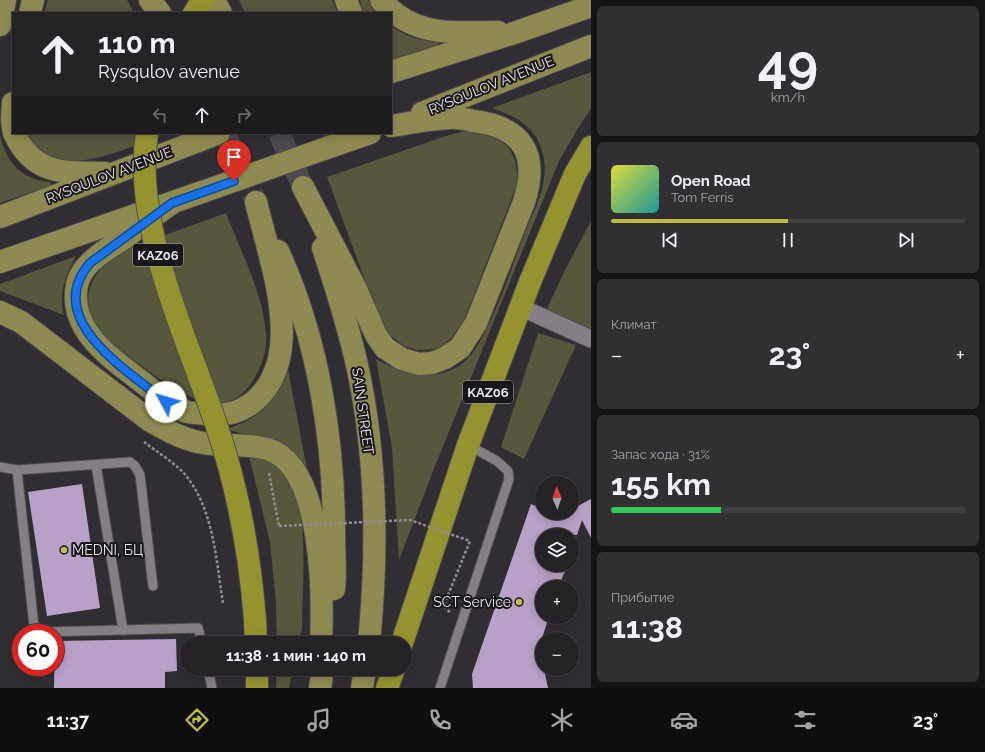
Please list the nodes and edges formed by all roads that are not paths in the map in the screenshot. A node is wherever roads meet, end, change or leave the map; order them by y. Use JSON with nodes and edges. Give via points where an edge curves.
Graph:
{"nodes":[{"id":1,"x":5,"y":0,"type":"edge"},
{"id":2,"x":33,"y":0,"type":"edge"},
{"id":3,"x":150,"y":0,"type":"edge"},
{"id":4,"x":164,"y":0,"type":"edge"},
{"id":5,"x":203,"y":0,"type":"edge"},
{"id":6,"x":214,"y":0,"type":"edge"},
{"id":7,"x":346,"y":0,"type":"edge"},
{"id":8,"x":381,"y":0,"type":"edge"},
{"id":9,"x":591,"y":6,"type":"edge"},
{"id":10,"x":30,"y":12,"type":"edge"},
{"id":11,"x":159,"y":12,"type":"edge"},
{"id":12,"x":170,"y":12,"type":"edge"},
{"id":13,"x":195,"y":12,"type":"edge"},
{"id":14,"x":220,"y":12,"type":"edge"},
{"id":15,"x":351,"y":12,"type":"edge"},
{"id":16,"x":0,"y":25,"type":"edge"},
{"id":17,"x":517,"y":32,"type":"junction"},
{"id":18,"x":591,"y":46,"type":"edge"},
{"id":19,"x":392,"y":72,"type":"edge"},
{"id":20,"x":392,"y":126,"type":"edge"},
{"id":21,"x":392,"y":126,"type":"edge"},
{"id":22,"x":14,"y":134,"type":"edge"},
{"id":23,"x":147,"y":134,"type":"edge"},
{"id":24,"x":367,"y":134,"type":"edge"},
{"id":25,"x":212,"y":136,"type":"edge"},
{"id":26,"x":591,"y":147,"type":"edge"},
{"id":27,"x":118,"y":173,"type":"junction"},
{"id":28,"x":172,"y":203,"type":"junction"},
{"id":29,"x":0,"y":217,"type":"edge"},
{"id":30,"x":0,"y":262,"type":"edge"},
{"id":31,"x":520,"y":307,"type":"junction"},
{"id":32,"x":0,"y":312,"type":"edge"},
{"id":33,"x":591,"y":339,"type":"edge"},
{"id":34,"x":468,"y":445,"type":"junction"},
{"id":35,"x":96,"y":465,"type":"junction"},
{"id":36,"x":0,"y":467,"type":"edge"},
{"id":37,"x":17,"y":470,"type":"junction"},
{"id":38,"x":153,"y":586,"type":"dead end"},
{"id":39,"x":123,"y":630,"type":"junction"},
{"id":40,"x":200,"y":636,"type":"edge"},
{"id":41,"x":256,"y":636,"type":"edge"},
{"id":42,"x":321,"y":636,"type":"edge"},
{"id":43,"x":329,"y":636,"type":"edge"},
{"id":44,"x":370,"y":636,"type":"edge"},
{"id":45,"x":404,"y":636,"type":"edge"},
{"id":46,"x":209,"y":676,"type":"edge"},
{"id":47,"x":257,"y":676,"type":"edge"},
{"id":48,"x":320,"y":676,"type":"edge"},
{"id":49,"x":322,"y":676,"type":"edge"},
{"id":50,"x":364,"y":676,"type":"edge"},
{"id":51,"x":212,"y":688,"type":"edge"},
{"id":52,"x":257,"y":688,"type":"edge"},
{"id":53,"x":319,"y":688,"type":"edge"},
{"id":54,"x":362,"y":688,"type":"edge"},
{"id":55,"x":440,"y":688,"type":"edge"}],
"edges":[{"from":1,"to":16,"type":"main road"},
{"from":2,"to":10,"type":"main road"},
{"from":3,"to":11,"type":"main road"},
{"from":4,"to":12,"type":"main road"},
{"from":5,"to":13,"type":"highway"},
{"from":6,"to":14,"type":"main road"},
{"from":7,"to":15,"type":"main road"},
{"from":8,"to":17,"type":"main road","via":[[405,22],[420,28],[438,32]]},
{"from":9,"to":17,"type":"main road"},
{"from":17,"to":19,"type":"main road"},
{"from":18,"to":20,"type":"main road","name":"RYSQULOV AVENUE"},
{"from":21,"to":44,"type":"main road","name":"SAIN STREET","via":[[450,118],[487,122],[510,132],[520,141],[530,167],[529,186],[524,202],[476,323],[460,348],[446,358],[432,363],[418,364],[402,359],[385,348],[368,321],[355,288],[303,187],[345,315],[357,366],[368,434],[374,508],[374,586]]},
{"from":22,"to":27,"type":"main road","via":[[29,156],[59,172]]},
{"from":23,"to":41,"type":"highway","number":"KАZ06","bridge":true,"via":[[145,171],[152,228],[160,261],[219,432],[238,498],[249,560]]},
{"from":24,"to":28,"type":"main road","bridge":true},
{"from":25,"to":27,"type":"main road","name":"RYSQULOV AVENUE"},
{"from":26,"to":31,"type":"highway","number":"KАZ06","via":[[575,174]]},
{"from":27,"to":29,"type":"main road","name":"RYSQULOV AVENUE"},
{"from":28,"to":30,"type":"main road"},
{"from":28,"to":43,"type":"main road","via":[[95,259],[82,272],[76,298],[79,317],[91,338],[107,355],[166,402],[187,412],[212,415],[240,411],[255,402],[268,388],[276,368],[281,348],[282,324],[256,202],[287,270],[305,324],[328,440],[334,511],[334,584]]},
{"from":31,"to":33,"type":"street"},
{"from":31,"to":34,"type":"highway","number":"KАZ06"},
{"from":32,"to":42,"type":"main road","via":[[22,322],[149,420],[168,431],[190,440],[210,444],[253,446],[270,450],[293,468],[301,480],[317,542],[323,598]]},
{"from":34,"to":45,"type":"highway","number":"KАZ06"},
{"from":34,"to":55,"type":"lane","via":[[508,471],[509,479]]},
{"from":35,"to":37,"type":"lane"},
{"from":35,"to":38,"type":"lane","via":[[130,462],[140,475]]},
{"from":35,"to":39,"type":"lane"},
{"from":36,"to":37,"type":"lane"},
{"from":37,"to":39,"type":"lane","via":[[34,626],[43,632]]},
{"from":39,"to":40,"type":"lane","via":[[198,628]]},
{"from":46,"to":51,"type":"lane"},
{"from":47,"to":52,"type":"highway"},
{"from":48,"to":53,"type":"main road"},
{"from":49,"to":53,"type":"main road"},
{"from":50,"to":54,"type":"main road"}]}
